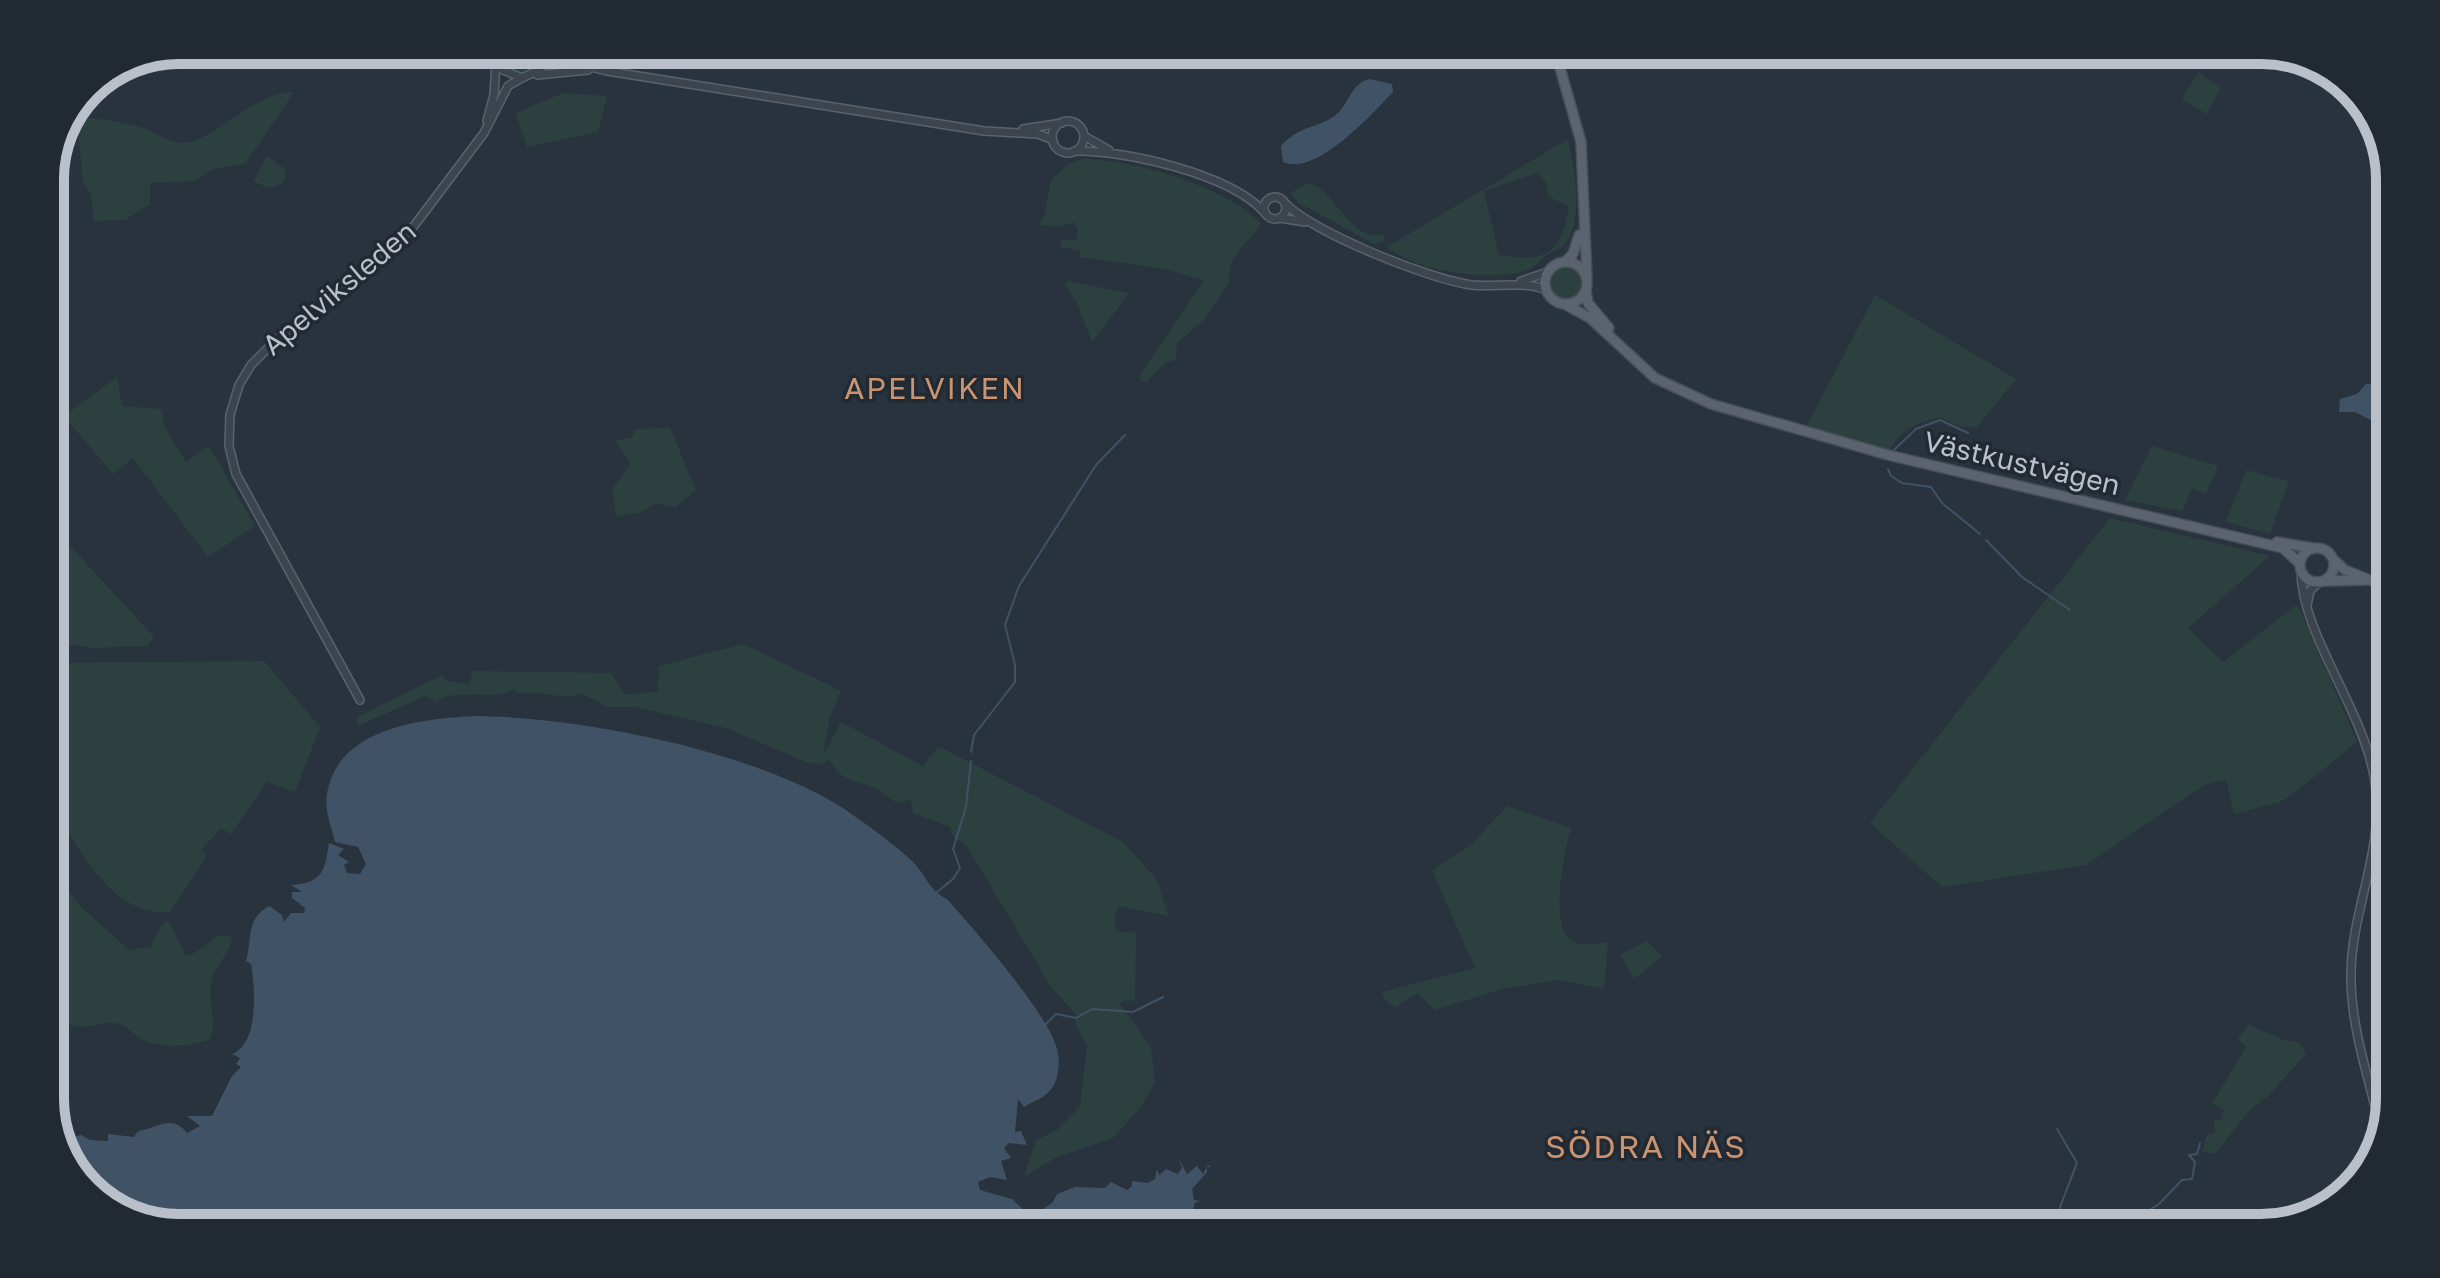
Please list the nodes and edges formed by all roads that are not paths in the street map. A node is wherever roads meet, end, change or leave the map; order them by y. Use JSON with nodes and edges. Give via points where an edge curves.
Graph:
{"nodes":[{"id":1,"x":495,"y":64,"type":"edge"},
{"id":2,"x":500,"y":64,"type":"edge"},
{"id":3,"x":543,"y":64,"type":"edge"},
{"id":4,"x":578,"y":64,"type":"edge"},
{"id":5,"x":1559,"y":64,"type":"edge"},
{"id":6,"x":607,"y":71,"type":"junction"},
{"id":7,"x":532,"y":76,"type":"junction"},
{"id":8,"x":522,"y":78,"type":"junction"},
{"id":9,"x":1062,"y":123,"type":"junction"},
{"id":10,"x":1013,"y":132,"type":"junction"},
{"id":11,"x":1084,"y":136,"type":"junction"},
{"id":12,"x":1053,"y":140,"type":"junction"},
{"id":13,"x":478,"y":141,"type":"junction"},
{"id":14,"x":1074,"y":151,"type":"junction"},
{"id":15,"x":1114,"y":153,"type":"junction"},
{"id":16,"x":1236,"y":191,"type":"junction"},
{"id":17,"x":1272,"y":197,"type":"junction"},
{"id":18,"x":1585,"y":201,"type":"junction"},
{"id":19,"x":1286,"y":204,"type":"junction"},
{"id":20,"x":1265,"y":213,"type":"junction"},
{"id":21,"x":1280,"y":218,"type":"junction"},
{"id":22,"x":1312,"y":223,"type":"junction"},
{"id":23,"x":1565,"y":262,"type":"junction"},
{"id":24,"x":1548,"y":272,"type":"junction"},
{"id":25,"x":1587,"y":278,"type":"junction"},
{"id":26,"x":1475,"y":285,"type":"junction"},
{"id":27,"x":1545,"y":290,"type":"junction"},
{"id":28,"x":1586,"y":291,"type":"junction"},
{"id":29,"x":1566,"y":305,"type":"junction"},
{"id":30,"x":1822,"y":438,"type":"junction"},
{"id":31,"x":2213,"y":530,"type":"junction"},
{"id":32,"x":2313,"y":548,"type":"junction"},
{"id":33,"x":2334,"y":560,"type":"junction"},
{"id":34,"x":2300,"y":567,"type":"junction"},
{"id":35,"x":2374,"y":581,"type":"joint"},
{"id":36,"x":2320,"y":582,"type":"junction"},
{"id":37,"x":2307,"y":607,"type":"junction"},
{"id":38,"x":360,"y":700,"type":"dead end"},
{"id":39,"x":2376,"y":796,"type":"edge"},
{"id":40,"x":2376,"y":841,"type":"edge"},
{"id":41,"x":2375,"y":1105,"type":"edge"}],
"edges":[{"from":1,"to":13,"type":"street","name":"Apelviksleden","via":[[493,102]]},
{"from":2,"to":8,"type":"street","via":[[505,73]]},
{"from":3,"to":7,"type":"street"},
{"from":4,"to":6,"type":"street"},
{"from":5,"to":18,"type":"main road","via":[[1581,142]]},
{"from":6,"to":7,"type":"street"},
{"from":6,"to":10,"type":"street"},
{"from":7,"to":8,"type":"street"},
{"from":8,"to":13,"type":"street","name":"Apelviksleden","via":[[508,86]]},
{"from":9,"to":10,"type":"street"},
{"from":9,"to":11,"type":"street","via":[[1076,123]]},
{"from":9,"to":12,"type":"street"},
{"from":10,"to":12,"type":"street"},
{"from":11,"to":14,"type":"street"},
{"from":11,"to":15,"type":"street"},
{"from":12,"to":14,"type":"street","via":[[1060,150]]},
{"from":13,"to":38,"type":"street","name":"Apelviksleden","via":[[400,240],[255,360],[232,406],[228,436],[236,474]]},
{"from":14,"to":15,"type":"street"},
{"from":15,"to":16,"type":"street"},
{"from":16,"to":17,"type":"street"},
{"from":16,"to":20,"type":"street"},
{"from":17,"to":19,"type":"street"},
{"from":17,"to":20,"type":"street","via":[[1265,203]]},
{"from":18,"to":23,"type":"main road","via":[[1575,250]]},
{"from":18,"to":25,"type":"main road"},
{"from":19,"to":21,"type":"street"},
{"from":19,"to":22,"type":"street"},
{"from":20,"to":21,"type":"street"},
{"from":21,"to":22,"type":"street"},
{"from":22,"to":26,"type":"street","via":[[1417,270]]},
{"from":23,"to":24,"type":"main road"},
{"from":23,"to":25,"type":"main road","via":[[1579,266]]},
{"from":24,"to":26,"type":"street","via":[[1525,281]]},
{"from":24,"to":27,"type":"main road"},
{"from":25,"to":28,"type":"main road"},
{"from":26,"to":27,"type":"street","via":[[1535,285]]},
{"from":27,"to":29,"type":"main road"},
{"from":28,"to":29,"type":"main road"},
{"from":28,"to":30,"type":"main road","name":"Västkustvägen","via":[[1588,303],[1610,330],[1659,374],[1691,391]]},
{"from":29,"to":30,"type":"main road","name":"Västkustvägen","via":[[1590,318],[1673,388]]},
{"from":30,"to":31,"type":"main road","name":"Västkustvägen"},
{"from":31,"to":32,"type":"main road","name":"Västkustvägen"},
{"from":31,"to":34,"type":"main road","name":"Västkustvägen","via":[[2283,548]]},
{"from":32,"to":33,"type":"main road","name":"Västkustvägen","via":[[2327,550]]},
{"from":32,"to":34,"type":"main road","via":[[2304,553]]},
{"from":33,"to":35,"type":"main road","name":"Västkustvägen"},
{"from":33,"to":36,"type":"main road","via":[[2333,573]]},
{"from":34,"to":36,"type":"main road","name":"Västkustvägen","via":[[2308,579]]},
{"from":34,"to":37,"type":"street"},
{"from":35,"to":36,"type":"main road","name":"Västkustvägen"},
{"from":36,"to":37,"type":"street","via":[[2310,591]]},
{"from":37,"to":39,"type":"street","via":[[2359,723]]},
{"from":40,"to":41,"type":"street","via":[[2350,972]]}]}
